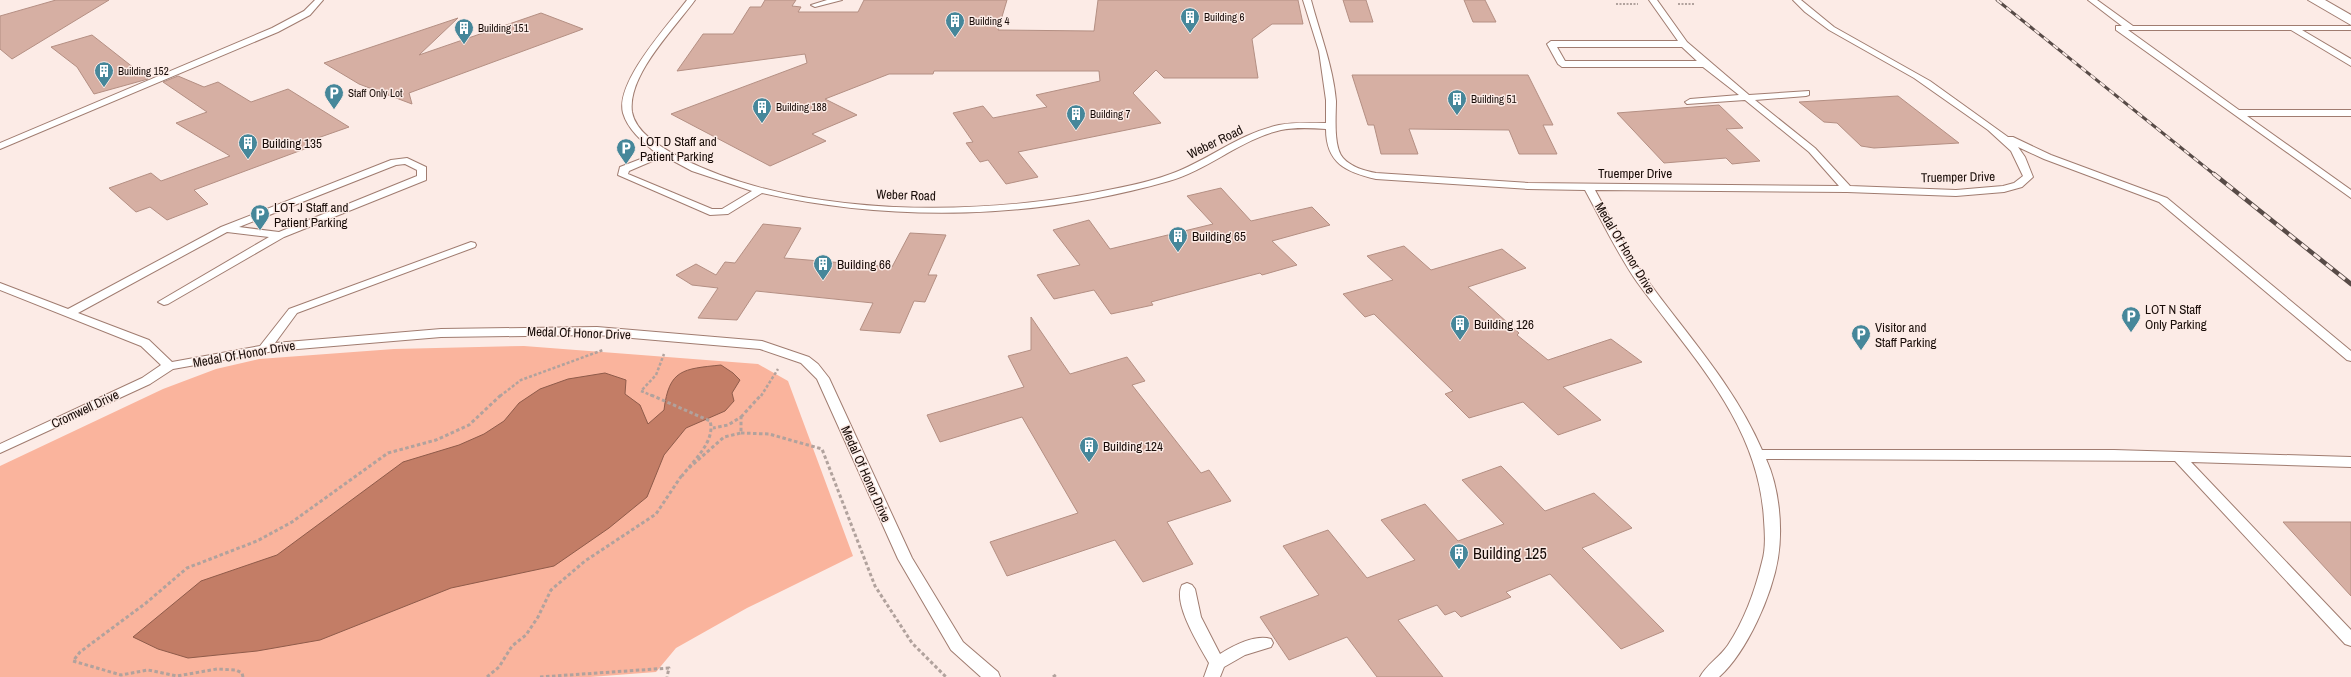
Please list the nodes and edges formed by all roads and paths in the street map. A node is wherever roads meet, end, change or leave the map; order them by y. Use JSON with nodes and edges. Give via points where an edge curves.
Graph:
{"nodes":[{"id":1,"x":319,"y":0,"type":"edge"},
{"id":2,"x":691,"y":0,"type":"edge"},
{"id":3,"x":838,"y":0,"type":"edge"},
{"id":4,"x":1308,"y":0,"type":"edge"},
{"id":5,"x":1653,"y":0,"type":"edge"},
{"id":6,"x":1796,"y":0,"type":"edge"},
{"id":7,"x":2092,"y":0,"type":"edge"},
{"id":8,"x":2315,"y":0,"type":"edge"},
{"id":9,"x":1616,"y":4,"type":"dead end"},
{"id":10,"x":1640,"y":4,"type":"dead end"},
{"id":11,"x":1672,"y":4,"type":"dead end"},
{"id":12,"x":1695,"y":4,"type":"dead end"},
{"id":13,"x":815,"y":5,"type":"dead end"},
{"id":14,"x":2351,"y":21,"type":"edge"},
{"id":15,"x":2131,"y":28,"type":"junction"},
{"id":16,"x":2292,"y":28,"type":"junction"},
{"id":17,"x":2351,"y":28,"type":"edge"},
{"id":18,"x":1684,"y":44,"type":"junction"},
{"id":19,"x":2351,"y":63,"type":"edge"},
{"id":20,"x":1705,"y":64,"type":"junction"},
{"id":21,"x":1806,"y":93,"type":"dead end"},
{"id":22,"x":1745,"y":97,"type":"junction"},
{"id":23,"x":1690,"y":102,"type":"dead end"},
{"id":24,"x":2237,"y":113,"type":"junction"},
{"id":25,"x":2351,"y":113,"type":"edge"},
{"id":26,"x":1331,"y":126,"type":"junction"},
{"id":27,"x":1991,"y":128,"type":"junction"},
{"id":28,"x":0,"y":146,"type":"edge"},
{"id":29,"x":664,"y":153,"type":"junction"},
{"id":30,"x":1588,"y":187,"type":"junction"},
{"id":31,"x":1847,"y":189,"type":"junction"},
{"id":32,"x":759,"y":191,"type":"junction"},
{"id":33,"x":2351,"y":195,"type":"edge"},
{"id":34,"x":225,"y":229,"type":"junction"},
{"id":35,"x":280,"y":235,"type":"junction"},
{"id":36,"x":471,"y":245,"type":"dead end"},
{"id":37,"x":0,"y":286,"type":"edge"},
{"id":38,"x":164,"y":302,"type":"dead end"},
{"id":39,"x":71,"y":312,"type":"junction"},
{"id":40,"x":608,"y":347,"type":"dead end"},
{"id":41,"x":264,"y":349,"type":"junction"},
{"id":42,"x":659,"y":350,"type":"dead end"},
{"id":43,"x":2351,"y":357,"type":"edge"},
{"id":44,"x":774,"y":364,"type":"dead end"},
{"id":45,"x":169,"y":366,"type":"junction"},
{"id":46,"x":741,"y":417,"type":"junction"},
{"id":47,"x":713,"y":426,"type":"junction"},
{"id":48,"x":741,"y":433,"type":"junction"},
{"id":49,"x":0,"y":449,"type":"edge"},
{"id":50,"x":1759,"y":454,"type":"junction"},
{"id":51,"x":2178,"y":456,"type":"junction"},
{"id":52,"x":2351,"y":462,"type":"edge"},
{"id":53,"x":682,"y":476,"type":"junction"},
{"id":54,"x":1187,"y":589,"type":"dead end"},
{"id":55,"x":2351,"y":640,"type":"edge"},
{"id":56,"x":1265,"y":643,"type":"dead end"},
{"id":57,"x":1215,"y":670,"type":"edge"},
{"id":58,"x":1057,"y":674,"type":"dead end"},
{"id":59,"x":243,"y":677,"type":"edge"},
{"id":60,"x":487,"y":677,"type":"edge"},
{"id":61,"x":540,"y":677,"type":"edge"},
{"id":62,"x":667,"y":677,"type":"edge"},
{"id":63,"x":946,"y":677,"type":"edge"},
{"id":64,"x":992,"y":677,"type":"edge"},
{"id":65,"x":1053,"y":677,"type":"edge"},
{"id":66,"x":1708,"y":677,"type":"edge"}],
"edges":[{"from":1,"to":28,"type":"lane","via":[[307,13],[280,28]]},
{"from":2,"to":29,"type":"lane","name":"Weber Road","via":[[646,60],[632,82],[627,97],[627,114],[634,128],[644,142]]},
{"from":3,"to":13,"type":"lane"},
{"from":4,"to":26,"type":"lane","name":"Medal Of Honor Drive","via":[[1323,51],[1331,100]]},
{"from":5,"to":18,"type":"lane"},
{"from":6,"to":27,"type":"lane","name":"Truemper Drive","via":[[1836,31],[1951,98]]},
{"from":7,"to":15,"type":"lane"},
{"from":8,"to":14,"type":"street"},
{"from":9,"to":10,"type":"path"},
{"from":11,"to":12,"type":"path"},
{"from":15,"to":16,"type":"lane"},
{"from":15,"to":24,"type":"lane","via":[[2119,28]]},
{"from":16,"to":17,"type":"lane"},
{"from":16,"to":19,"type":"lane"},
{"from":18,"to":20,"type":"lane"},
{"from":18,"to":20,"type":"lane","via":[[1551,44],[1562,64]]},
{"from":20,"to":22,"type":"lane"},
{"from":21,"to":22,"type":"lane"},
{"from":22,"to":23,"type":"lane"},
{"from":22,"to":31,"type":"lane","via":[[1812,150]]},
{"from":24,"to":25,"type":"lane"},
{"from":24,"to":33,"type":"lane"},
{"from":26,"to":30,"type":"lane","name":"Medal Of Honor Drive","via":[[1331,136],[1338,160],[1358,172],[1376,176],[1528,186]]},
{"from":26,"to":32,"type":"lane","name":"Weber Road","via":[[1279,128],[1167,178],[1101,193],[1026,205],[946,210],[892,208],[841,205]]},
{"from":27,"to":31,"type":"lane","name":"Truemper Drive","via":[[2020,154],[2028,177],[2018,185],[1992,192],[1956,193]]},
{"from":27,"to":43,"type":"lane","via":[[2052,159],[2127,184],[2163,200]]},
{"from":29,"to":32,"type":"lane","name":"Weber Road","via":[[710,175]]},
{"from":29,"to":32,"type":"lane","via":[[624,169],[624,175],[710,212],[724,212]]},
{"from":30,"to":31,"type":"lane","name":"Truemper Drive"},
{"from":30,"to":50,"type":"lane","name":"Medal Of Honor Drive","via":[[1640,278],[1704,361],[1737,409]]},
{"from":34,"to":35,"type":"lane"},
{"from":34,"to":35,"type":"lane","via":[[394,162],[407,161],[422,169],[422,178]]},
{"from":34,"to":39,"type":"lane"},
{"from":35,"to":38,"type":"lane"},
{"from":36,"to":41,"type":"lane","via":[[293,311]]},
{"from":37,"to":39,"type":"lane"},
{"from":39,"to":45,"type":"lane","via":[[145,343]]},
{"from":40,"to":59,"type":"path","via":[[584,359],[521,380],[469,425],[436,440],[388,453],[292,522],[256,541],[187,568],[146,603],[80,652],[73,662],[121,675],[148,670],[177,676],[217,669],[236,670],[242,673]]},
{"from":41,"to":45,"type":"lane","name":"Medal Of Honor Drive"},
{"from":41,"to":64,"type":"lane","name":"Medal Of Honor Drive","via":[[441,333],[590,331],[762,345],[788,353],[814,367],[823,378],[909,566],[957,646]]},
{"from":42,"to":47,"type":"path","via":[[666,350],[658,370],[641,391],[710,421]]},
{"from":44,"to":46,"type":"path","via":[[780,366],[765,392]]},
{"from":45,"to":49,"type":"lane","name":"Cromwell Drive","via":[[146,381]]},
{"from":46,"to":47,"type":"path","via":[[728,425]]},
{"from":46,"to":48,"type":"path"},
{"from":47,"to":53,"type":"path","via":[[712,434]]},
{"from":48,"to":53,"type":"path","via":[[724,436]]},
{"from":48,"to":63,"type":"path","via":[[769,434],[822,449],[875,586],[912,643]]},
{"from":50,"to":51,"type":"lane"},
{"from":50,"to":66,"type":"lane","name":"Medal Of Honor Drive","via":[[1769,488],[1772,517],[1770,560],[1752,620]]},
{"from":51,"to":52,"type":"lane"},
{"from":51,"to":55,"type":"lane"},
{"from":53,"to":60,"type":"path","via":[[670,488],[664,505],[656,514],[585,561],[551,590],[526,635],[512,646],[499,667]]},
{"from":54,"to":57,"type":"lane","via":[[1187,597]]},
{"from":56,"to":57,"type":"lane","via":[[1240,650]]},
{"from":58,"to":65,"type":"path"},
{"from":61,"to":62,"type":"path","via":[[669,668]]}]}
